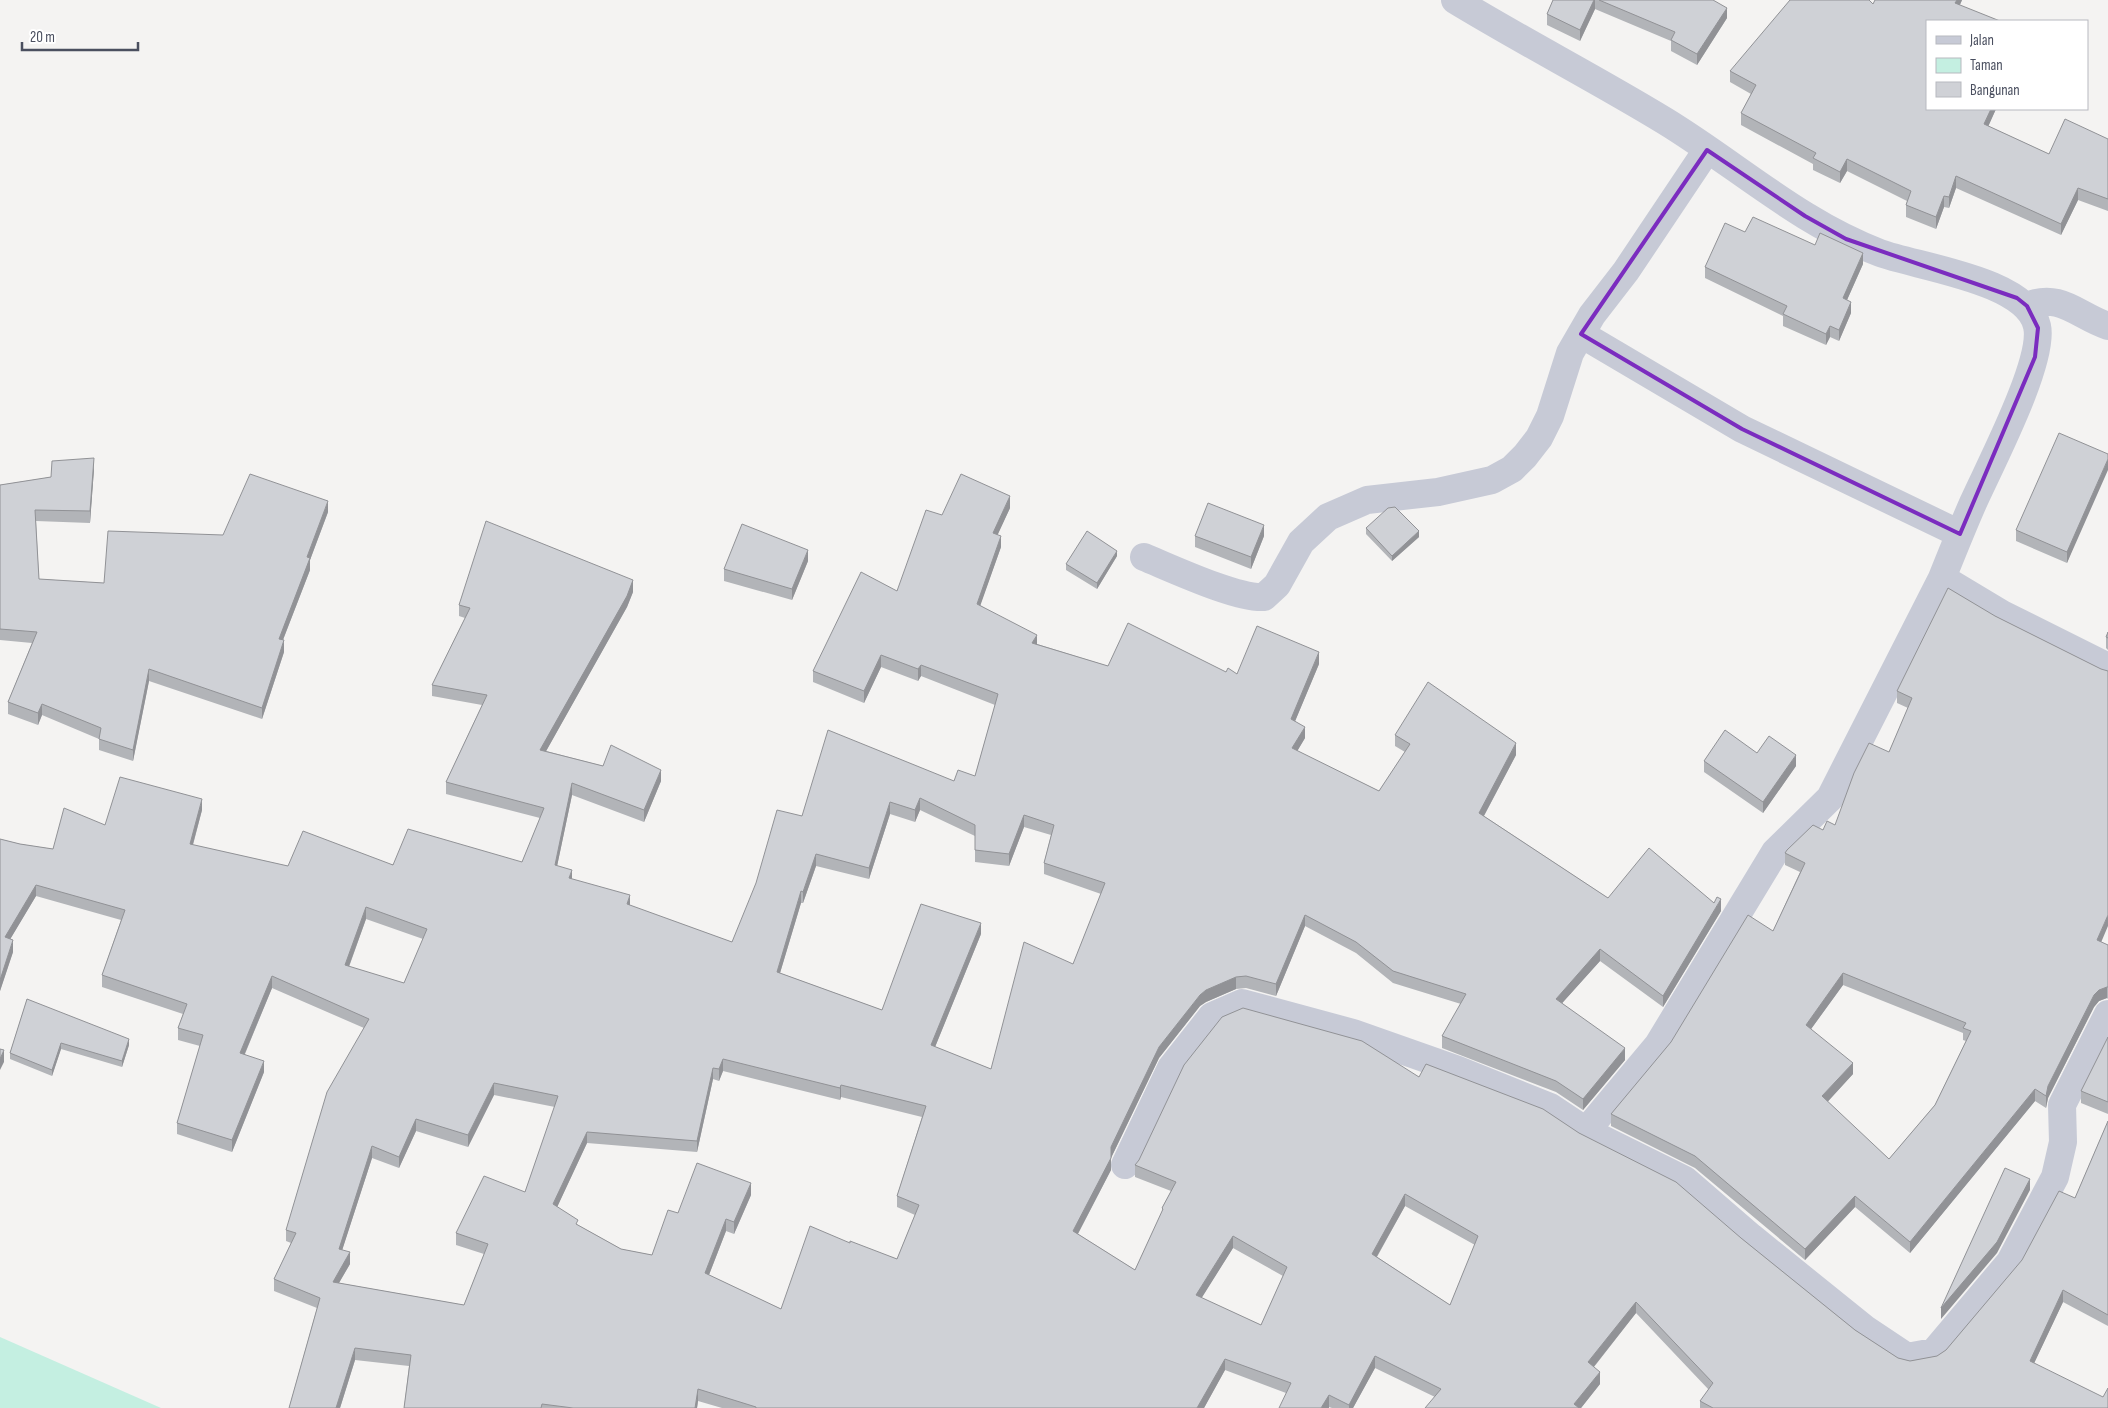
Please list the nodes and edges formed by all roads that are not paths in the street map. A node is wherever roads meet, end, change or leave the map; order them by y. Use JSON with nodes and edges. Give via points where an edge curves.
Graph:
{"nodes":[{"id":1,"x":1455,"y":0,"type":"edge"},
{"id":2,"x":1707,"y":150,"type":"junction"},
{"id":3,"x":2027,"y":306,"type":"junction"},
{"id":4,"x":2108,"y":326,"type":"edge"},
{"id":5,"x":1581,"y":334,"type":"junction"},
{"id":6,"x":1960,"y":534,"type":"junction"},
{"id":7,"x":1144,"y":557,"type":"dead end"},
{"id":8,"x":1942,"y":578,"type":"junction"},
{"id":9,"x":2108,"y":668,"type":"edge"},
{"id":10,"x":2108,"y":1014,"type":"edge"},
{"id":11,"x":1586,"y":1131,"type":"junction"},
{"id":12,"x":1125,"y":1165,"type":"dead end"}],
"edges":[{"from":1,"to":2,"type":"street","via":[[1666,122]]},
{"from":2,"to":3,"type":"street","via":[[1805,216],[1846,238],[1881,253],[1960,275],[2017,298]]},
{"from":2,"to":5,"type":"street"},
{"from":3,"to":4,"type":"street","via":[[2044,300],[2056,302]]},
{"from":3,"to":6,"type":"street","via":[[2038,328],[2035,357],[2021,397]]},
{"from":5,"to":6,"type":"street","via":[[1742,429]]},
{"from":5,"to":7,"type":"street","via":[[1570,353],[1550,416],[1539,438],[1512,470],[1492,480],[1438,492],[1366,500],[1328,518],[1301,542],[1278,585],[1264,597],[1248,596]]},
{"from":6,"to":8,"type":"street"},
{"from":8,"to":9,"type":"street","via":[[2002,614]]},
{"from":8,"to":11,"type":"street","via":[[1830,798],[1775,852],[1658,1045]]},
{"from":10,"to":11,"type":"street","via":[[2062,1105],[2063,1142],[2055,1177],[2010,1262],[1934,1352],[1906,1357],[1865,1329],[1750,1237],[1685,1180]]},
{"from":11,"to":12,"type":"street","via":[[1550,1107],[1458,1070],[1353,1033],[1242,1003],[1212,1016],[1171,1068]]}]}
